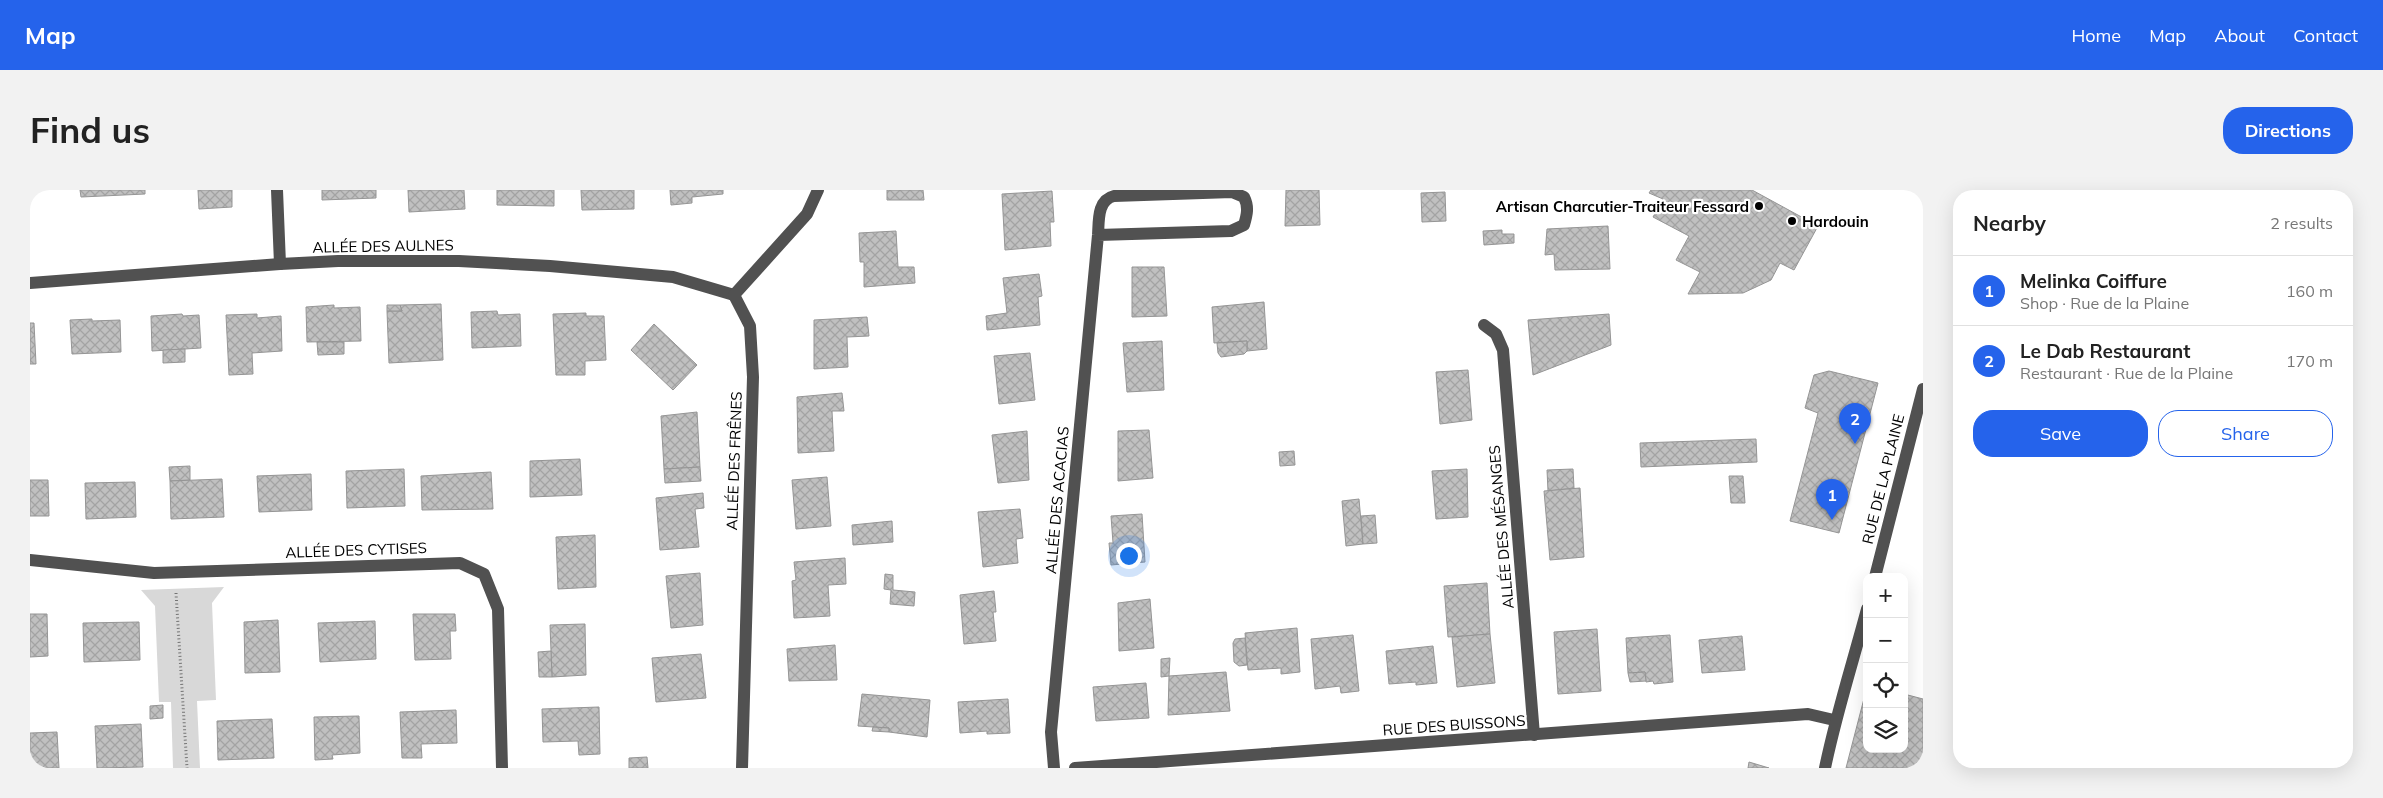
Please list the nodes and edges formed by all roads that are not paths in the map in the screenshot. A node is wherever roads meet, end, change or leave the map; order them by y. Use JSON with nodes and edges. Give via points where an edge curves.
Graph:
{"nodes":[{"id":1,"x":277,"y":190,"type":"edge"},
{"id":2,"x":818,"y":190,"type":"edge"},
{"id":3,"x":1098,"y":235,"type":"junction"},
{"id":4,"x":280,"y":264,"type":"junction"},
{"id":5,"x":30,"y":283,"type":"edge"},
{"id":6,"x":734,"y":294,"type":"junction"},
{"id":7,"x":1484,"y":325,"type":"dead end"},
{"id":8,"x":1923,"y":389,"type":"edge"},
{"id":9,"x":30,"y":560,"type":"edge"},
{"id":10,"x":1876,"y":573,"type":"edge"},
{"id":11,"x":1865,"y":618,"type":"edge"},
{"id":12,"x":1834,"y":720,"type":"junction"},
{"id":13,"x":1534,"y":735,"type":"junction"},
{"id":14,"x":502,"y":768,"type":"edge"},
{"id":15,"x":742,"y":768,"type":"edge"},
{"id":16,"x":1054,"y":768,"type":"edge"},
{"id":17,"x":1075,"y":768,"type":"edge"},
{"id":18,"x":1824,"y":768,"type":"edge"}],
"edges":[{"from":1,"to":4,"type":"street"},
{"from":2,"to":6,"type":"street","via":[[807,214]]},
{"from":3,"to":3,"type":"street","name":"ALLÉE DES ACACIAS","via":[[1231,231],[1244,225],[1247,203],[1244,197],[1232,192],[1114,196],[1103,202]]},
{"from":3,"to":16,"type":"street","name":"ALLÉE DES ACACIAS","via":[[1051,732]]},
{"from":4,"to":5,"type":"street","name":"ALLÉE DES AULNES"},
{"from":4,"to":6,"type":"street","name":"ALLÉE DES AULNES","via":[[459,261],[550,266],[673,277]]},
{"from":6,"to":15,"type":"street","name":"ALLÉE DES FRÊNES","via":[[750,326],[753,377]]},
{"from":7,"to":13,"type":"street","name":"ALLÉE DES MÉSANGES","via":[[1496,334],[1503,350]]},
{"from":8,"to":10,"type":"street","name":"RUE DE LA PLAINE"},
{"from":9,"to":14,"type":"street","name":"ALLÉE DES CYTISES","via":[[154,573],[460,563],[484,574],[498,609]]},
{"from":11,"to":12,"type":"street"},
{"from":12,"to":13,"type":"street","name":"RUE DES BUISSONS","via":[[1808,714]]},
{"from":12,"to":18,"type":"street"},
{"from":13,"to":17,"type":"street","name":"RUE DES BUISSONS"}]}
